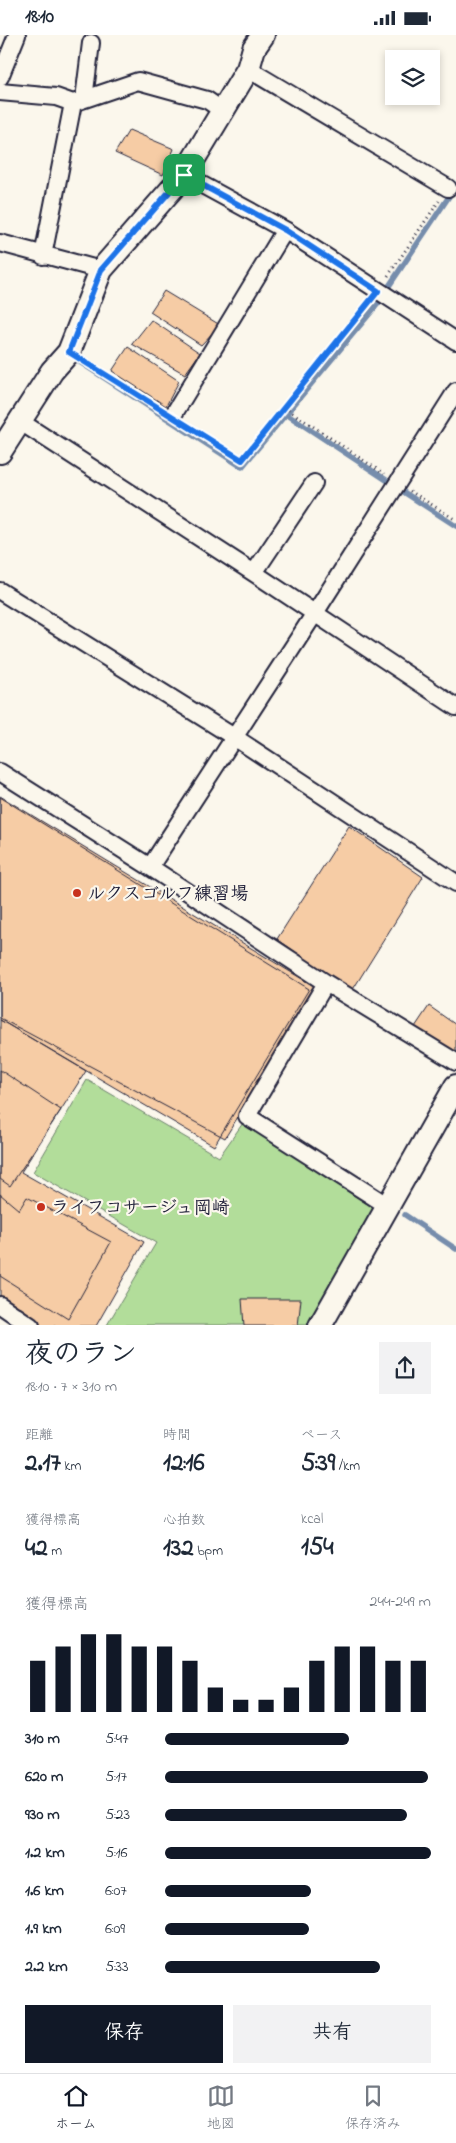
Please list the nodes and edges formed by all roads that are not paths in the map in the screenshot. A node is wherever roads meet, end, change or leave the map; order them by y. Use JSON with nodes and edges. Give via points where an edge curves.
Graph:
{"nodes":[{"id":1,"x":17,"y":35,"type":"edge"},
{"id":2,"x":263,"y":35,"type":"edge"},
{"id":3,"x":91,"y":43,"type":"dead end"},
{"id":4,"x":248,"y":69,"type":"junction"},
{"id":5,"x":0,"y":77,"type":"edge"},
{"id":6,"x":0,"y":92,"type":"edge"},
{"id":7,"x":79,"y":101,"type":"junction"},
{"id":8,"x":223,"y":111,"type":"junction"},
{"id":9,"x":184,"y":175,"type":"junction"},
{"id":10,"x":448,"y":187,"type":"road end"},
{"id":11,"x":285,"y":230,"type":"junction"},
{"id":12,"x":0,"y":243,"type":"edge"},
{"id":13,"x":43,"y":256,"type":"junction"},
{"id":14,"x":101,"y":270,"type":"junction"},
{"id":15,"x":456,"y":341,"type":"edge"},
{"id":16,"x":456,"y":391,"type":"edge"},
{"id":17,"x":175,"y":417,"type":"road end"},
{"id":18,"x":20,"y":422,"type":"junction"},
{"id":19,"x":0,"y":452,"type":"edge"},
{"id":20,"x":314,"y":483,"type":"dead end"},
{"id":21,"x":254,"y":573,"type":"junction"},
{"id":22,"x":0,"y":591,"type":"edge"},
{"id":23,"x":316,"y":613,"type":"junction"},
{"id":24,"x":456,"y":707,"type":"edge"},
{"id":25,"x":234,"y":737,"type":"junction"},
{"id":26,"x":0,"y":773,"type":"edge"},
{"id":27,"x":150,"y":867,"type":"junction"},
{"id":28,"x":456,"y":883,"type":"edge"},
{"id":29,"x":326,"y":983,"type":"junction"},
{"id":30,"x":456,"y":1062,"type":"edge"},
{"id":31,"x":456,"y":1086,"type":"edge"},
{"id":32,"x":388,"y":1206,"type":"junction"},
{"id":33,"x":0,"y":1305,"type":"edge"},
{"id":34,"x":31,"y":1325,"type":"edge"},
{"id":35,"x":320,"y":1325,"type":"edge"}],
"edges":[{"from":1,"to":5,"type":"street"},
{"from":2,"to":4,"type":"street","via":[[254,48]]},
{"from":3,"to":7,"type":"street"},
{"from":4,"to":8,"type":"street"},
{"from":4,"to":10,"type":"street"},
{"from":6,"to":7,"type":"street"},
{"from":7,"to":8,"type":"street","via":[[138,81],[206,100]]},
{"from":7,"to":13,"type":"street"},
{"from":8,"to":9,"type":"street"},
{"from":9,"to":11,"type":"street"},
{"from":9,"to":14,"type":"street"},
{"from":11,"to":15,"type":"street"},
{"from":11,"to":17,"type":"street"},
{"from":12,"to":13,"type":"street"},
{"from":13,"to":14,"type":"street"},
{"from":14,"to":18,"type":"street","via":[[69,352],[52,371]]},
{"from":16,"to":23,"type":"street"},
{"from":18,"to":19,"type":"street"},
{"from":18,"to":21,"type":"street"},
{"from":20,"to":21,"type":"street"},
{"from":21,"to":23,"type":"street"},
{"from":22,"to":25,"type":"street"},
{"from":23,"to":24,"type":"street"},
{"from":23,"to":25,"type":"street"},
{"from":25,"to":27,"type":"street"},
{"from":25,"to":28,"type":"street"},
{"from":26,"to":27,"type":"street"},
{"from":27,"to":29,"type":"street"},
{"from":29,"to":30,"type":"street"},
{"from":29,"to":32,"type":"street","via":[[247,1116]]},
{"from":31,"to":32,"type":"street"},
{"from":32,"to":35,"type":"street"},
{"from":33,"to":34,"type":"street"}]}
